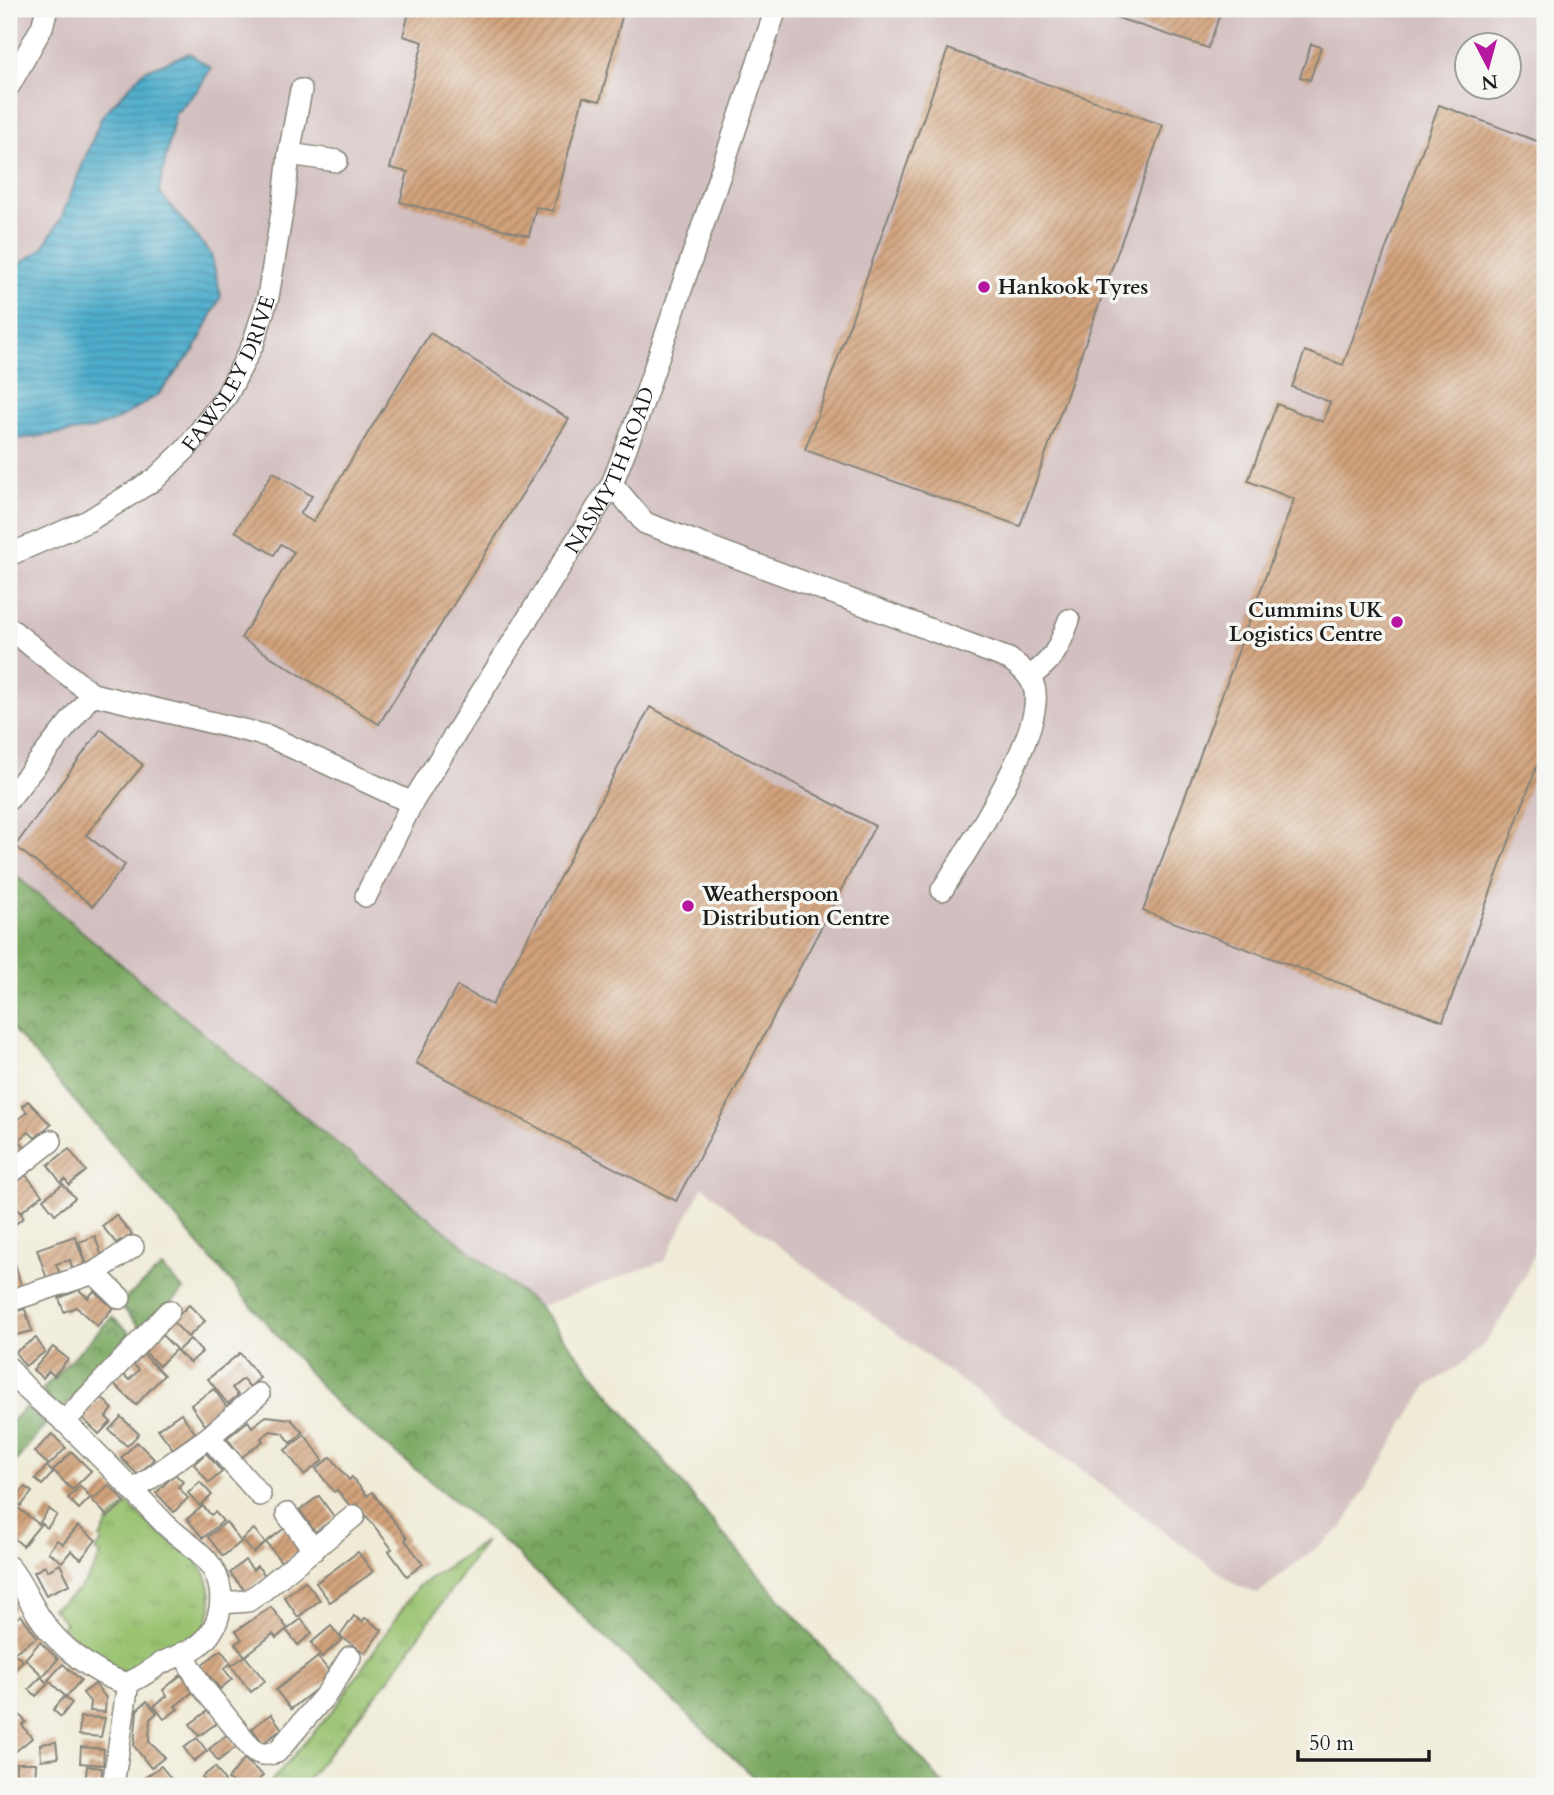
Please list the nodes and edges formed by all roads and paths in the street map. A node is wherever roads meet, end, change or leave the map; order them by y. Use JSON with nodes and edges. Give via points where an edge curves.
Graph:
{"nodes":[{"id":1,"x":47,"y":9,"type":"edge"},
{"id":2,"x":776,"y":9,"type":"edge"},
{"id":3,"x":9,"y":86,"type":"edge"},
{"id":4,"x":301,"y":90,"type":"dead end"},
{"id":5,"x":289,"y":154,"type":"junction"},
{"id":6,"x":337,"y":161,"type":"dead end"},
{"id":7,"x":612,"y":484,"type":"junction"},
{"id":8,"x":9,"y":555,"type":"edge"},
{"id":9,"x":1069,"y":620,"type":"dead end"},
{"id":10,"x":9,"y":628,"type":"edge"},
{"id":11,"x":1029,"y":677,"type":"junction"},
{"id":12,"x":92,"y":694,"type":"junction"},
{"id":13,"x":9,"y":799,"type":"edge"},
{"id":14,"x":412,"y":803,"type":"junction"},
{"id":15,"x":942,"y":890,"type":"dead end"},
{"id":16,"x":366,"y":896,"type":"dead end"},
{"id":17,"x":51,"y":1141,"type":"dead end"},
{"id":18,"x":9,"y":1174,"type":"edge"},
{"id":19,"x":133,"y":1247,"type":"dead end"},
{"id":20,"x":94,"y":1273,"type":"junction"},
{"id":21,"x":120,"y":1298,"type":"dead end"},
{"id":22,"x":9,"y":1301,"type":"edge"},
{"id":23,"x":169,"y":1311,"type":"dead end"},
{"id":24,"x":9,"y":1368,"type":"edge"},
{"id":25,"x":259,"y":1394,"type":"dead end"},
{"id":26,"x":64,"y":1422,"type":"junction"},
{"id":27,"x":209,"y":1437,"type":"junction"},
{"id":28,"x":134,"y":1490,"type":"junction"},
{"id":29,"x":260,"y":1495,"type":"dead end"},
{"id":30,"x":287,"y":1514,"type":"dead end"},
{"id":31,"x":354,"y":1516,"type":"dead end"},
{"id":32,"x":314,"y":1550,"type":"junction"},
{"id":33,"x":9,"y":1567,"type":"edge"},
{"id":34,"x":222,"y":1603,"type":"junction"},
{"id":35,"x":183,"y":1653,"type":"junction"},
{"id":36,"x":350,"y":1657,"type":"dead end"},
{"id":37,"x":128,"y":1683,"type":"junction"},
{"id":38,"x":113,"y":1786,"type":"edge"}],
"edges":[{"from":1,"to":3,"type":"street"},
{"from":2,"to":7,"type":"street","name":"NASMYTH ROAD"},
{"from":4,"to":5,"type":"street","name":"FAWSLEY DRIVE"},
{"from":5,"to":6,"type":"street"},
{"from":5,"to":8,"type":"street","name":"FAWSLEY DRIVE","via":[[268,297],[253,345],[227,395],[187,448],[155,479],[88,521]]},
{"from":7,"to":11,"type":"street","via":[[645,523],[1009,659]]},
{"from":7,"to":14,"type":"street","name":"NASMYTH ROAD"},
{"from":9,"to":11,"type":"street","via":[[1057,652]]},
{"from":10,"to":12,"type":"street"},
{"from":11,"to":15,"type":"street","via":[[1036,704],[1031,729],[989,817]]},
{"from":12,"to":13,"type":"street"},
{"from":12,"to":14,"type":"street","via":[[268,736]]},
{"from":14,"to":16,"type":"street","name":"NASMYTH ROAD"},
{"from":17,"to":18,"type":"street"},
{"from":19,"to":20,"type":"street"},
{"from":20,"to":21,"type":"street"},
{"from":20,"to":22,"type":"street"},
{"from":23,"to":26,"type":"street"},
{"from":24,"to":26,"type":"street"},
{"from":25,"to":27,"type":"street"},
{"from":26,"to":28,"type":"street"},
{"from":27,"to":28,"type":"street"},
{"from":27,"to":29,"type":"street"},
{"from":28,"to":34,"type":"street","via":[[206,1561]]},
{"from":30,"to":32,"type":"street"},
{"from":31,"to":32,"type":"street"},
{"from":32,"to":34,"type":"street","via":[[248,1601]]},
{"from":33,"to":37,"type":"street","via":[[51,1633],[99,1672]]},
{"from":34,"to":35,"type":"street","via":[[209,1634]]},
{"from":35,"to":36,"type":"street","via":[[200,1684],[251,1748],[268,1755],[277,1752],[328,1692]]},
{"from":35,"to":37,"type":"street"},
{"from":37,"to":38,"type":"street"}]}
